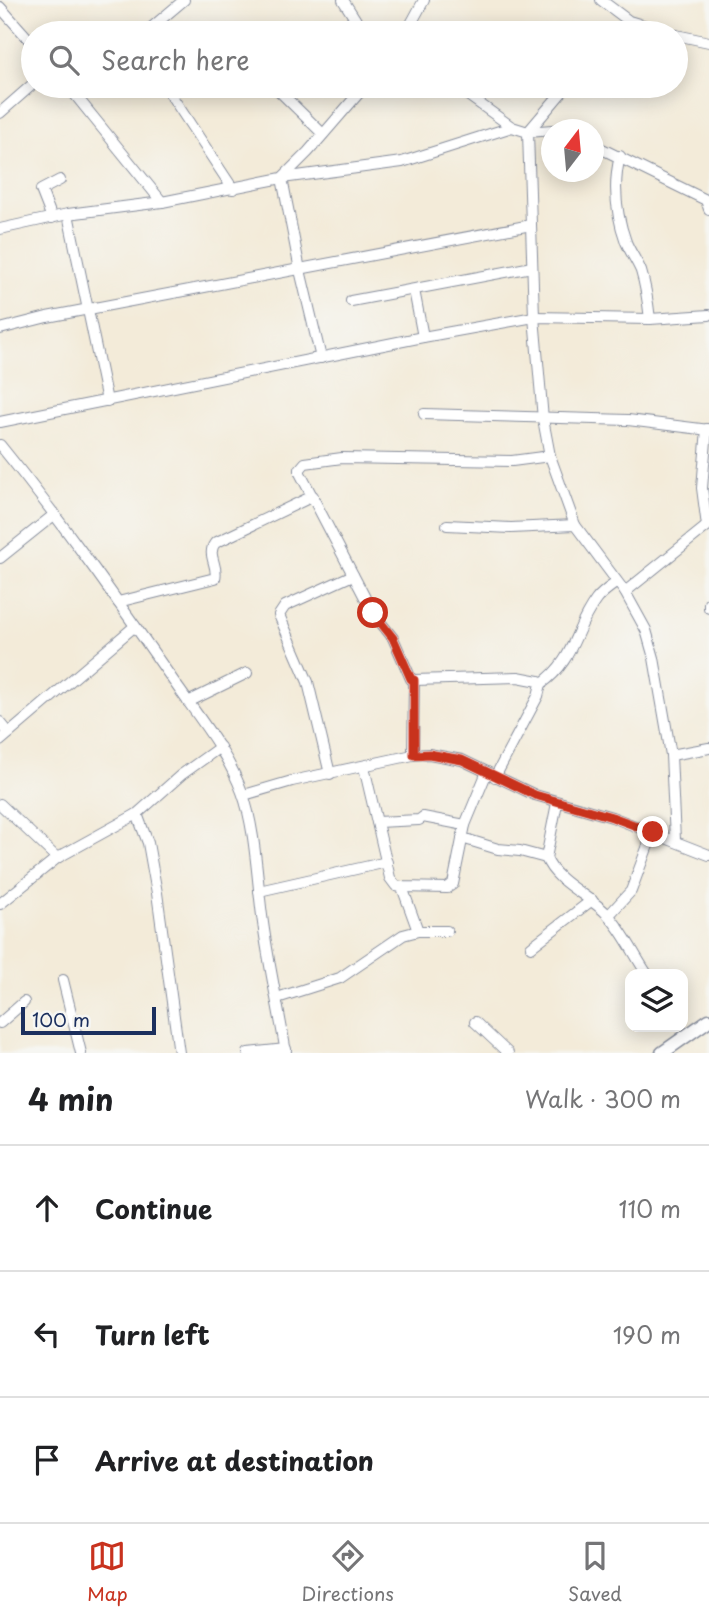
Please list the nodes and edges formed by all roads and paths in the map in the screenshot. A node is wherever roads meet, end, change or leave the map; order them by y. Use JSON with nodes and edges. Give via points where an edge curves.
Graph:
{"nodes":[{"id":1,"x":184,"y":0,"type":"edge"},
{"id":2,"x":343,"y":0,"type":"edge"},
{"id":3,"x":424,"y":0,"type":"edge"},
{"id":4,"x":601,"y":0,"type":"edge"},
{"id":5,"x":0,"y":7,"type":"edge"},
{"id":6,"x":159,"y":21,"type":"edge"},
{"id":7,"x":356,"y":21,"type":"edge"},
{"id":8,"x":413,"y":21,"type":"edge"},
{"id":9,"x":632,"y":21,"type":"edge"},
{"id":10,"x":21,"y":31,"type":"edge"},
{"id":11,"x":688,"y":38,"type":"edge"},
{"id":12,"x":709,"y":42,"type":"edge"},
{"id":13,"x":21,"y":95,"type":"edge"},
{"id":14,"x":78,"y":98,"type":"edge"},
{"id":15,"x":173,"y":98,"type":"edge"},
{"id":16,"x":286,"y":98,"type":"edge"},
{"id":17,"x":354,"y":98,"type":"edge"},
{"id":18,"x":472,"y":98,"type":"edge"},
{"id":19,"x":557,"y":98,"type":"edge"},
{"id":20,"x":0,"y":113,"type":"edge"},
{"id":21,"x":512,"y":127,"type":"junction"},
{"id":22,"x":541,"y":131,"type":"edge"},
{"id":23,"x":527,"y":132,"type":"junction"},
{"id":24,"x":323,"y":134,"type":"junction"},
{"id":25,"x":604,"y":149,"type":"edge"},
{"id":26,"x":620,"y":156,"type":"junction"},
{"id":27,"x":282,"y":178,"type":"junction"},
{"id":28,"x":60,"y":180,"type":"dead end"},
{"id":29,"x":233,"y":189,"type":"junction"},
{"id":30,"x":162,"y":202,"type":"junction"},
{"id":31,"x":708,"y":202,"type":"edge"},
{"id":32,"x":68,"y":214,"type":"junction"},
{"id":33,"x":52,"y":218,"type":"junction"},
{"id":34,"x":531,"y":225,"type":"junction"},
{"id":35,"x":0,"y":229,"type":"edge"},
{"id":36,"x":532,"y":267,"type":"junction"},
{"id":37,"x":300,"y":270,"type":"junction"},
{"id":38,"x":414,"y":290,"type":"junction"},
{"id":39,"x":351,"y":301,"type":"dead end"},
{"id":40,"x":89,"y":310,"type":"junction"},
{"id":41,"x":709,"y":315,"type":"edge"},
{"id":42,"x":534,"y":317,"type":"junction"},
{"id":43,"x":650,"y":319,"type":"junction"},
{"id":44,"x":0,"y":329,"type":"edge"},
{"id":45,"x":424,"y":337,"type":"junction"},
{"id":46,"x":321,"y":358,"type":"junction"},
{"id":47,"x":107,"y":401,"type":"junction"},
{"id":48,"x":424,"y":414,"type":"dead end"},
{"id":49,"x":543,"y":419,"type":"junction"},
{"id":50,"x":0,"y":422,"type":"edge"},
{"id":51,"x":708,"y":430,"type":"edge"},
{"id":52,"x":0,"y":445,"type":"edge"},
{"id":53,"x":550,"y":456,"type":"junction"},
{"id":54,"x":313,"y":496,"type":"junction"},
{"id":55,"x":55,"y":514,"type":"junction"},
{"id":56,"x":576,"y":525,"type":"junction"},
{"id":57,"x":447,"y":526,"type":"dead end"},
{"id":58,"x":708,"y":527,"type":"edge"},
{"id":59,"x":0,"y":558,"type":"edge"},
{"id":60,"x":353,"y":575,"type":"junction"},
{"id":61,"x":617,"y":582,"type":"junction"},
{"id":62,"x":625,"y":592,"type":"junction"},
{"id":63,"x":118,"y":602,"type":"junction"},
{"id":64,"x":709,"y":603,"type":"edge"},
{"id":65,"x":709,"y":608,"type":"edge"},
{"id":66,"x":135,"y":626,"type":"junction"},
{"id":67,"x":247,"y":673,"type":"dead end"},
{"id":68,"x":414,"y":680,"type":"junction"},
{"id":69,"x":541,"y":684,"type":"junction"},
{"id":70,"x":188,"y":702,"type":"junction"},
{"id":71,"x":0,"y":722,"type":"edge"},
{"id":72,"x":9,"y":733,"type":"junction"},
{"id":73,"x":0,"y":741,"type":"edge"},
{"id":74,"x":220,"y":747,"type":"junction"},
{"id":75,"x":709,"y":748,"type":"edge"},
{"id":76,"x":414,"y":755,"type":"junction"},
{"id":77,"x":671,"y":755,"type":"junction"},
{"id":78,"x":364,"y":767,"type":"junction"},
{"id":79,"x":330,"y":774,"type":"junction"},
{"id":80,"x":491,"y":775,"type":"junction"},
{"id":81,"x":244,"y":795,"type":"junction"},
{"id":82,"x":557,"y":803,"type":"junction"},
{"id":83,"x":0,"y":804,"type":"edge"},
{"id":84,"x":137,"y":814,"type":"junction"},
{"id":85,"x":377,"y":822,"type":"junction"},
{"id":86,"x":465,"y":825,"type":"junction"},
{"id":87,"x":653,"y":832,"type":"junction"},
{"id":88,"x":461,"y":838,"type":"junction"},
{"id":89,"x":676,"y":840,"type":"junction"},
{"id":90,"x":709,"y":855,"type":"edge"},
{"id":91,"x":57,"y":858,"type":"junction"},
{"id":92,"x":546,"y":858,"type":"junction"},
{"id":93,"x":387,"y":862,"type":"junction"},
{"id":94,"x":402,"y":887,"type":"junction"},
{"id":95,"x":259,"y":891,"type":"junction"},
{"id":96,"x":592,"y":900,"type":"junction"},
{"id":97,"x":0,"y":904,"type":"edge"},
{"id":98,"x":609,"y":915,"type":"junction"},
{"id":99,"x":418,"y":931,"type":"junction"},
{"id":100,"x":447,"y":931,"type":"dead end"},
{"id":101,"x":531,"y":947,"type":"dead end"},
{"id":102,"x":643,"y":969,"type":"edge"},
{"id":103,"x":63,"y":980,"type":"dead end"},
{"id":104,"x":277,"y":998,"type":"junction"},
{"id":105,"x":24,"y":1002,"type":"dead end"},
{"id":106,"x":709,"y":1020,"type":"edge"},
{"id":107,"x":475,"y":1022,"type":"dead end"},
{"id":108,"x":0,"y":1023,"type":"edge"},
{"id":109,"x":688,"y":1029,"type":"edge"},
{"id":110,"x":682,"y":1032,"type":"edge"},
{"id":111,"x":286,"y":1051,"type":"edge"},
{"id":112,"x":81,"y":1053,"type":"edge"},
{"id":113,"x":178,"y":1053,"type":"edge"},
{"id":114,"x":248,"y":1053,"type":"edge"},
{"id":115,"x":508,"y":1053,"type":"edge"},
{"id":116,"x":662,"y":1053,"type":"edge"}],
"edges":[{"from":1,"to":6,"type":"street"},
{"from":2,"to":7,"type":"street"},
{"from":3,"to":8,"type":"street"},
{"from":4,"to":9,"type":"street"},
{"from":5,"to":10,"type":"street"},
{"from":11,"to":12,"type":"street"},
{"from":13,"to":20,"type":"street"},
{"from":14,"to":30,"type":"street"},
{"from":15,"to":29,"type":"street"},
{"from":16,"to":24,"type":"street"},
{"from":17,"to":24,"type":"street"},
{"from":18,"to":21,"type":"street"},
{"from":19,"to":23,"type":"street"},
{"from":21,"to":23,"type":"street"},
{"from":21,"to":27,"type":"street","via":[[402,162]]},
{"from":22,"to":23,"type":"street"},
{"from":23,"to":34,"type":"street"},
{"from":24,"to":27,"type":"street"},
{"from":25,"to":26,"type":"street"},
{"from":26,"to":31,"type":"street"},
{"from":26,"to":43,"type":"street","via":[[616,198],[627,244],[648,295]]},
{"from":27,"to":29,"type":"street"},
{"from":27,"to":37,"type":"street"},
{"from":28,"to":33,"type":"street","via":[[41,190]]},
{"from":29,"to":30,"type":"street"},
{"from":30,"to":32,"type":"street"},
{"from":32,"to":33,"type":"street"},
{"from":32,"to":40,"type":"street"},
{"from":33,"to":35,"type":"street"},
{"from":34,"to":36,"type":"street"},
{"from":34,"to":37,"type":"street"},
{"from":36,"to":38,"type":"street"},
{"from":36,"to":42,"type":"street"},
{"from":37,"to":40,"type":"street"},
{"from":37,"to":46,"type":"street"},
{"from":38,"to":39,"type":"street"},
{"from":38,"to":45,"type":"street"},
{"from":40,"to":44,"type":"street"},
{"from":40,"to":47,"type":"street"},
{"from":41,"to":43,"type":"street"},
{"from":42,"to":43,"type":"street"},
{"from":42,"to":45,"type":"street"},
{"from":42,"to":49,"type":"street"},
{"from":45,"to":46,"type":"street"},
{"from":46,"to":47,"type":"street"},
{"from":47,"to":50,"type":"street"},
{"from":48,"to":49,"type":"street"},
{"from":49,"to":51,"type":"street","via":[[628,420]]},
{"from":49,"to":53,"type":"street"},
{"from":51,"to":58,"type":"street","via":[[702,488]]},
{"from":52,"to":55,"type":"street"},
{"from":53,"to":54,"type":"street","via":[[512,461],[354,458],[305,463],[300,473]]},
{"from":53,"to":56,"type":"street"},
{"from":54,"to":60,"type":"street"},
{"from":54,"to":63,"type":"street","via":[[215,543],[211,552],[215,578]]},
{"from":55,"to":59,"type":"street"},
{"from":55,"to":63,"type":"street"},
{"from":56,"to":57,"type":"street"},
{"from":56,"to":61,"type":"street"},
{"from":58,"to":62,"type":"street"},
{"from":60,"to":68,"type":"street"},
{"from":60,"to":79,"type":"street","via":[[285,606],[279,615],[308,682]]},
{"from":61,"to":62,"type":"street"},
{"from":61,"to":69,"type":"street","via":[[597,598],[566,660]]},
{"from":62,"to":77,"type":"street","via":[[646,630],[654,658]]},
{"from":63,"to":66,"type":"street"},
{"from":64,"to":65,"type":"street"},
{"from":66,"to":70,"type":"street"},
{"from":66,"to":72,"type":"street"},
{"from":67,"to":70,"type":"street"},
{"from":68,"to":69,"type":"street","via":[[518,677]]},
{"from":68,"to":76,"type":"street"},
{"from":69,"to":80,"type":"street"},
{"from":70,"to":74,"type":"street"},
{"from":71,"to":72,"type":"street"},
{"from":72,"to":73,"type":"street"},
{"from":74,"to":81,"type":"street"},
{"from":74,"to":84,"type":"street"},
{"from":75,"to":77,"type":"street"},
{"from":76,"to":78,"type":"street"},
{"from":76,"to":80,"type":"street","via":[[462,760]]},
{"from":77,"to":89,"type":"street"},
{"from":78,"to":79,"type":"street"},
{"from":78,"to":85,"type":"street"},
{"from":79,"to":81,"type":"street"},
{"from":80,"to":82,"type":"street"},
{"from":80,"to":86,"type":"street"},
{"from":81,"to":95,"type":"street"},
{"from":82,"to":87,"type":"street"},
{"from":82,"to":92,"type":"street"},
{"from":83,"to":91,"type":"street"},
{"from":84,"to":91,"type":"street"},
{"from":84,"to":113,"type":"street","via":[[148,843],[157,893]]},
{"from":85,"to":86,"type":"street","via":[[423,817]]},
{"from":85,"to":93,"type":"street"},
{"from":86,"to":88,"type":"street"},
{"from":87,"to":89,"type":"street"},
{"from":87,"to":98,"type":"street","via":[[631,891]]},
{"from":88,"to":92,"type":"street"},
{"from":88,"to":94,"type":"street","via":[[451,887]]},
{"from":89,"to":90,"type":"street"},
{"from":91,"to":97,"type":"street"},
{"from":92,"to":96,"type":"street","via":[[551,869]]},
{"from":93,"to":94,"type":"street","via":[[393,884]]},
{"from":93,"to":95,"type":"street"},
{"from":94,"to":99,"type":"street"},
{"from":95,"to":104,"type":"street"},
{"from":96,"to":98,"type":"street"},
{"from":96,"to":101,"type":"street"},
{"from":98,"to":102,"type":"street"},
{"from":99,"to":100,"type":"street"},
{"from":99,"to":104,"type":"street","via":[[386,944],[340,978]]},
{"from":103,"to":112,"type":"street"},
{"from":104,"to":111,"type":"street"},
{"from":105,"to":108,"type":"street"},
{"from":106,"to":109,"type":"street"},
{"from":107,"to":115,"type":"street"},
{"from":110,"to":116,"type":"street"},
{"from":111,"to":114,"type":"street"}]}
